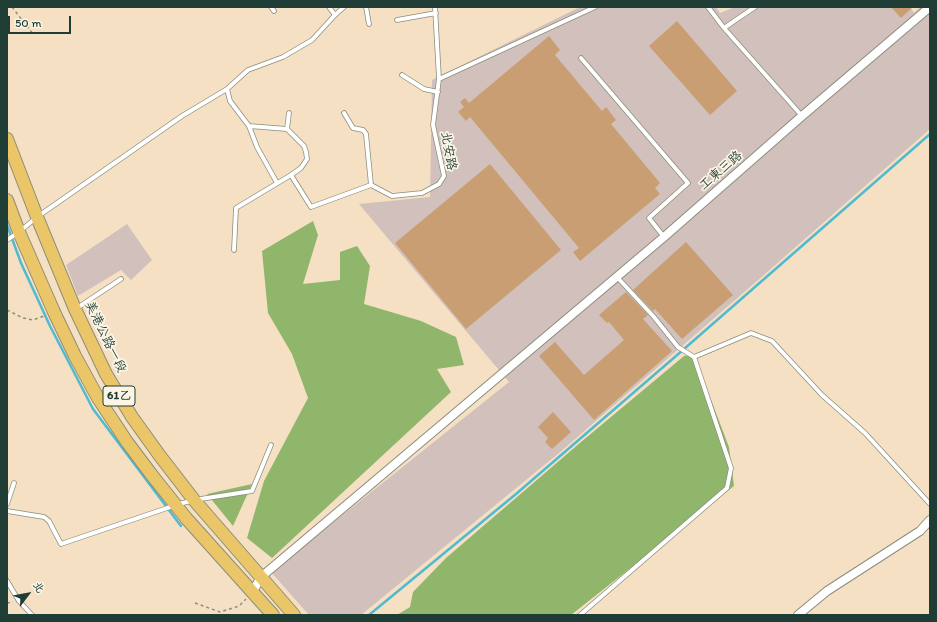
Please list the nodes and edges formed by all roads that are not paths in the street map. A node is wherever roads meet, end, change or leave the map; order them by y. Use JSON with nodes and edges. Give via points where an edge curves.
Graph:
{"nodes":[{"id":1,"x":328,"y":7,"type":"edge"},
{"id":2,"x":344,"y":7,"type":"edge"},
{"id":3,"x":366,"y":7,"type":"edge"},
{"id":4,"x":435,"y":7,"type":"edge"},
{"id":5,"x":595,"y":7,"type":"edge"},
{"id":6,"x":708,"y":7,"type":"edge"},
{"id":7,"x":755,"y":7,"type":"edge"},
{"id":8,"x":930,"y":7,"type":"edge"},
{"id":9,"x":436,"y":13,"type":"junction"},
{"id":10,"x":335,"y":16,"type":"junction"},
{"id":11,"x":397,"y":20,"type":"dead end"},
{"id":12,"x":369,"y":24,"type":"dead end"},
{"id":13,"x":724,"y":28,"type":"junction"},
{"id":14,"x":581,"y":58,"type":"dead end"},
{"id":15,"x":402,"y":75,"type":"dead end"},
{"id":16,"x":439,"y":79,"type":"junction"},
{"id":17,"x":227,"y":88,"type":"junction"},
{"id":18,"x":438,"y":92,"type":"junction"},
{"id":19,"x":289,"y":113,"type":"dead end"},
{"id":20,"x":344,"y":113,"type":"dead end"},
{"id":21,"x":802,"y":116,"type":"junction"},
{"id":22,"x":249,"y":126,"type":"junction"},
{"id":23,"x":287,"y":129,"type":"junction"},
{"id":24,"x":7,"y":139,"type":"edge"},
{"id":25,"x":291,"y":175,"type":"junction"},
{"id":26,"x":277,"y":183,"type":"junction"},
{"id":27,"x":371,"y":185,"type":"junction"},
{"id":28,"x":7,"y":200,"type":"edge"},
{"id":29,"x":37,"y":217,"type":"junction"},
{"id":30,"x":19,"y":232,"type":"junction"},
{"id":31,"x":664,"y":237,"type":"junction"},
{"id":32,"x":7,"y":240,"type":"edge"},
{"id":33,"x":234,"y":250,"type":"dead end"},
{"id":34,"x":617,"y":276,"type":"junction"},
{"id":35,"x":121,"y":279,"type":"dead end"},
{"id":36,"x":75,"y":309,"type":"junction"},
{"id":37,"x":694,"y":357,"type":"junction"},
{"id":38,"x":271,"y":445,"type":"dead end"},
{"id":39,"x":14,"y":483,"type":"dead end"},
{"id":40,"x":194,"y":500,"type":"junction"},
{"id":41,"x":7,"y":504,"type":"edge"},
{"id":42,"x":930,"y":504,"type":"edge"},
{"id":43,"x":176,"y":505,"type":"junction"},
{"id":44,"x":7,"y":511,"type":"edge"},
{"id":45,"x":930,"y":520,"type":"edge"},
{"id":46,"x":261,"y":577,"type":"junction"},
{"id":47,"x":7,"y":581,"type":"edge"},
{"id":48,"x":252,"y":593,"type":"junction"},
{"id":49,"x":32,"y":615,"type":"edge"},
{"id":50,"x":273,"y":615,"type":"edge"},
{"id":51,"x":294,"y":615,"type":"edge"},
{"id":52,"x":580,"y":615,"type":"edge"},
{"id":53,"x":798,"y":615,"type":"edge"}],
"edges":[{"from":1,"to":10,"type":"lane"},
{"from":2,"to":10,"type":"lane"},
{"from":3,"to":12,"type":"lane"},
{"from":4,"to":9,"type":"lane","name":"北安路"},
{"from":5,"to":16,"type":"lane"},
{"from":6,"to":13,"type":"lane"},
{"from":7,"to":13,"type":"lane"},
{"from":8,"to":21,"type":"street","name":"工東三路"},
{"from":9,"to":11,"type":"lane"},
{"from":9,"to":16,"type":"lane","name":"北安路"},
{"from":10,"to":17,"type":"lane","via":[[312,40],[283,57],[248,70]]},
{"from":13,"to":21,"type":"lane"},
{"from":14,"to":31,"type":"lane","via":[[688,183],[649,218]]},
{"from":15,"to":18,"type":"lane","via":[[424,89]]},
{"from":16,"to":18,"type":"lane","name":"北安路"},
{"from":17,"to":22,"type":"lane","via":[[230,101]]},
{"from":17,"to":29,"type":"lane","via":[[182,116]]},
{"from":18,"to":27,"type":"lane","name":"北安路","via":[[434,125],[444,176],[439,184],[422,193],[392,196]]},
{"from":19,"to":23,"type":"lane"},
{"from":20,"to":27,"type":"lane","via":[[353,128],[363,130],[366,134]]},
{"from":21,"to":31,"type":"street","name":"工東三路"},
{"from":22,"to":23,"type":"lane"},
{"from":22,"to":26,"type":"lane","via":[[256,147]]},
{"from":23,"to":25,"type":"lane","via":[[304,146],[307,159],[302,168]]},
{"from":24,"to":29,"type":"main road","name":"美港公路一段","number":"61乙"},
{"from":25,"to":26,"type":"lane"},
{"from":25,"to":27,"type":"lane","via":[[311,207]]},
{"from":26,"to":33,"type":"lane","via":[[236,208]]},
{"from":28,"to":30,"type":"main road","number":"61乙"},
{"from":29,"to":30,"type":"lane"},
{"from":29,"to":36,"type":"main road","name":"美港公路一段","number":"61乙"},
{"from":30,"to":32,"type":"lane"},
{"from":30,"to":43,"type":"main road","number":"61乙","via":[[54,312],[98,398],[127,442]]},
{"from":31,"to":34,"type":"street","name":"工東三路"},
{"from":34,"to":37,"type":"lane","via":[[678,347]]},
{"from":34,"to":46,"type":"street","name":"工東三路"},
{"from":35,"to":36,"type":"lane"},
{"from":36,"to":40,"type":"main road","name":"美港公路一段","number":"61乙","via":[[106,374],[132,417]]},
{"from":37,"to":42,"type":"lane","via":[[751,333],[772,341],[822,396],[865,433]]},
{"from":37,"to":52,"type":"lane","via":[[731,468],[727,488]]},
{"from":38,"to":40,"type":"lane","via":[[252,491]]},
{"from":39,"to":41,"type":"lane"},
{"from":40,"to":43,"type":"lane"},
{"from":40,"to":46,"type":"main road","name":"美港公路一段","number":"61乙"},
{"from":43,"to":44,"type":"lane","via":[[61,544],[49,521],[44,517]]},
{"from":43,"to":48,"type":"main road","number":"61乙"},
{"from":45,"to":53,"type":"street","via":[[920,530],[827,592]]},
{"from":46,"to":48,"type":"street"},
{"from":46,"to":51,"type":"main road","name":"美港公路一段","number":"61乙"},
{"from":47,"to":49,"type":"lane","via":[[19,601]]},
{"from":48,"to":50,"type":"main road","number":"61乙"}]}
